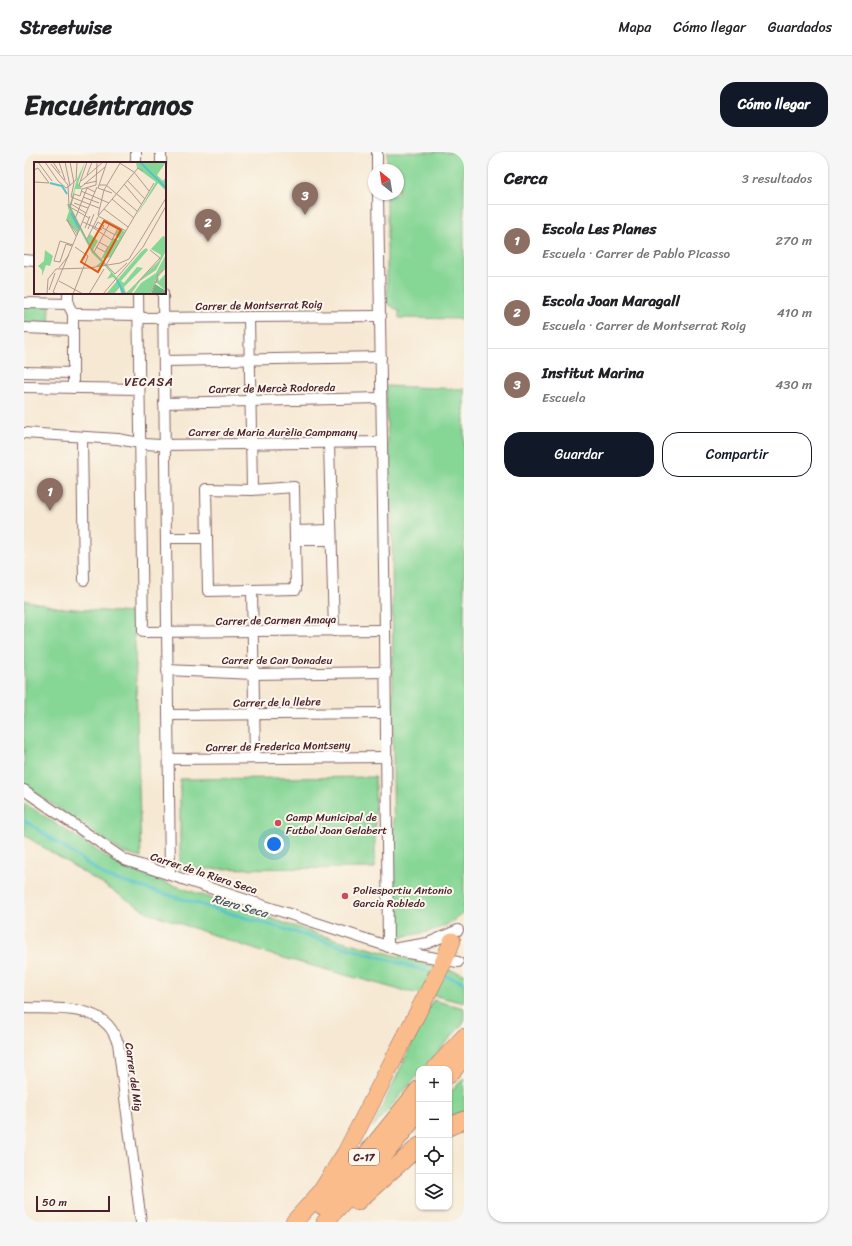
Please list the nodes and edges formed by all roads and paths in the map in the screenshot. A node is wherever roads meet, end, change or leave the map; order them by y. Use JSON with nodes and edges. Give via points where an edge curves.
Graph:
{"nodes":[{"id":1,"x":377,"y":152,"type":"edge"},
{"id":2,"x":377,"y":164,"type":"edge"},
{"id":3,"x":378,"y":200,"type":"edge"},
{"id":4,"x":68,"y":294,"type":"edge"},
{"id":5,"x":138,"y":294,"type":"edge"},
{"id":6,"x":163,"y":294,"type":"edge"},
{"id":7,"x":24,"y":303,"type":"edge"},
{"id":8,"x":68,"y":304,"type":"junction"},
{"id":9,"x":73,"y":314,"type":"junction"},
{"id":10,"x":138,"y":315,"type":"junction"},
{"id":11,"x":381,"y":316,"type":"junction"},
{"id":12,"x":249,"y":317,"type":"junction"},
{"id":13,"x":163,"y":318,"type":"junction"},
{"id":14,"x":24,"y":328,"type":"edge"},
{"id":15,"x":73,"y":330,"type":"junction"},
{"id":16,"x":381,"y":357,"type":"junction"},
{"id":17,"x":250,"y":359,"type":"junction"},
{"id":18,"x":164,"y":361,"type":"junction"},
{"id":19,"x":24,"y":372,"type":"edge"},
{"id":20,"x":73,"y":373,"type":"junction"},
{"id":21,"x":24,"y":387,"type":"edge"},
{"id":22,"x":73,"y":388,"type":"junction"},
{"id":23,"x":139,"y":389,"type":"junction"},
{"id":24,"x":381,"y":398,"type":"junction"},
{"id":25,"x":250,"y":401,"type":"junction"},
{"id":26,"x":164,"y":403,"type":"junction"},
{"id":27,"x":24,"y":432,"type":"edge"},
{"id":28,"x":82,"y":436,"type":"junction"},
{"id":29,"x":382,"y":442,"type":"junction"},
{"id":30,"x":140,"y":443,"type":"junction"},
{"id":31,"x":329,"y":443,"type":"junction"},
{"id":32,"x":165,"y":444,"type":"junction"},
{"id":33,"x":252,"y":444,"type":"junction"},
{"id":34,"x":252,"y":490,"type":"junction"},
{"id":35,"x":331,"y":535,"type":"junction"},
{"id":36,"x":295,"y":536,"type":"junction"},
{"id":37,"x":166,"y":538,"type":"junction"},
{"id":38,"x":207,"y":538,"type":"junction"},
{"id":39,"x":84,"y":580,"type":"dead end"},
{"id":40,"x":252,"y":590,"type":"junction"},
{"id":41,"x":385,"y":630,"type":"junction"},
{"id":42,"x":334,"y":631,"type":"junction"},
{"id":43,"x":253,"y":632,"type":"junction"},
{"id":44,"x":167,"y":633,"type":"junction"},
{"id":45,"x":167,"y":670,"type":"junction"},
{"id":46,"x":386,"y":672,"type":"junction"},
{"id":47,"x":253,"y":674,"type":"junction"},
{"id":48,"x":386,"y":713,"type":"junction"},
{"id":49,"x":254,"y":714,"type":"junction"},
{"id":50,"x":168,"y":715,"type":"junction"},
{"id":51,"x":387,"y":757,"type":"junction"},
{"id":52,"x":255,"y":758,"type":"junction"},
{"id":53,"x":169,"y":759,"type":"junction"},
{"id":54,"x":24,"y":790,"type":"edge"},
{"id":55,"x":170,"y":875,"type":"junction"},
{"id":56,"x":458,"y":932,"type":"edge"},
{"id":57,"x":390,"y":947,"type":"junction"},
{"id":58,"x":452,"y":964,"type":"edge"},
{"id":59,"x":24,"y":1008,"type":"edge"},
{"id":60,"x":464,"y":1037,"type":"edge"},
{"id":61,"x":464,"y":1058,"type":"edge"},
{"id":62,"x":438,"y":1066,"type":"edge"},
{"id":63,"x":452,"y":1072,"type":"edge"},
{"id":64,"x":416,"y":1093,"type":"edge"},
{"id":65,"x":416,"y":1116,"type":"edge"},
{"id":66,"x":464,"y":1120,"type":"edge"},
{"id":67,"x":452,"y":1126,"type":"edge"},
{"id":68,"x":416,"y":1149,"type":"edge"},
{"id":69,"x":141,"y":1222,"type":"edge"},
{"id":70,"x":294,"y":1222,"type":"edge"},
{"id":71,"x":305,"y":1222,"type":"edge"},
{"id":72,"x":325,"y":1222,"type":"edge"},
{"id":73,"x":335,"y":1222,"type":"edge"}],
"edges":[{"from":1,"to":2,"type":"street"},
{"from":3,"to":11,"type":"street"},
{"from":4,"to":8,"type":"street"},
{"from":5,"to":10,"type":"street"},
{"from":6,"to":13,"type":"street"},
{"from":7,"to":8,"type":"street"},
{"from":8,"to":9,"type":"street"},
{"from":9,"to":10,"type":"street","name":"Carrer de Montserrat Roig"},
{"from":9,"to":15,"type":"street"},
{"from":10,"to":13,"type":"street","name":"Carrer de Montserrat Roig","via":[[143,318]]},
{"from":10,"to":23,"type":"street"},
{"from":11,"to":12,"type":"street","name":"Carrer de Montserrat Roig"},
{"from":11,"to":16,"type":"street"},
{"from":12,"to":13,"type":"street","name":"Carrer de Montserrat Roig"},
{"from":12,"to":17,"type":"street"},
{"from":13,"to":18,"type":"street"},
{"from":14,"to":15,"type":"street"},
{"from":15,"to":20,"type":"street"},
{"from":16,"to":17,"type":"street"},
{"from":16,"to":24,"type":"street"},
{"from":17,"to":18,"type":"street"},
{"from":17,"to":25,"type":"street"},
{"from":18,"to":26,"type":"street"},
{"from":19,"to":20,"type":"street"},
{"from":20,"to":22,"type":"street"},
{"from":21,"to":22,"type":"street"},
{"from":22,"to":23,"type":"street"},
{"from":23,"to":30,"type":"street"},
{"from":24,"to":25,"type":"street","name":"Carrer de Mercè Rodoreda"},
{"from":24,"to":29,"type":"street"},
{"from":25,"to":26,"type":"street","name":"Carrer de Mercè Rodoreda"},
{"from":25,"to":33,"type":"street"},
{"from":26,"to":32,"type":"street"},
{"from":27,"to":28,"type":"street","name":"Carrer de Maria Aurèlia Campmany"},
{"from":28,"to":30,"type":"street","name":"Carrer de Maria Aurèlia Campmany"},
{"from":28,"to":39,"type":"street"},
{"from":29,"to":31,"type":"street","name":"Carrer de Maria Aurèlia Campmany"},
{"from":29,"to":41,"type":"street"},
{"from":30,"to":32,"type":"street","name":"Carrer de Maria Aurèlia Campmany"},
{"from":30,"to":44,"type":"street","name":"Carrer de Carmen Amaya","via":[[144,632]]},
{"from":31,"to":33,"type":"street","name":"Carrer de Maria Aurèlia Campmany"},
{"from":31,"to":35,"type":"street"},
{"from":32,"to":33,"type":"street","name":"Carrer de Maria Aurèlia Campmany"},
{"from":32,"to":37,"type":"street"},
{"from":33,"to":34,"type":"street"},
{"from":34,"to":36,"type":"street","via":[[294,487]]},
{"from":34,"to":38,"type":"street","via":[[206,489]]},
{"from":35,"to":36,"type":"street"},
{"from":35,"to":42,"type":"street"},
{"from":36,"to":40,"type":"street","via":[[296,588]]},
{"from":37,"to":38,"type":"street"},
{"from":37,"to":44,"type":"street"},
{"from":38,"to":40,"type":"street","via":[[208,591]]},
{"from":40,"to":43,"type":"street"},
{"from":41,"to":42,"type":"street","name":"Carrer de Carmen Amaya"},
{"from":41,"to":46,"type":"street"},
{"from":42,"to":43,"type":"street","name":"Carrer de Carmen Amaya"},
{"from":43,"to":44,"type":"street","name":"Carrer de Carmen Amaya"},
{"from":43,"to":47,"type":"street"},
{"from":44,"to":45,"type":"street"},
{"from":45,"to":47,"type":"street","name":"Carrer de Can Donadeu"},
{"from":45,"to":50,"type":"street"},
{"from":46,"to":47,"type":"street","name":"Carrer de Can Donadeu"},
{"from":46,"to":48,"type":"street"},
{"from":47,"to":49,"type":"street"},
{"from":48,"to":49,"type":"street","name":"Carrer de la llebre"},
{"from":48,"to":51,"type":"street"},
{"from":49,"to":50,"type":"street","name":"Carrer de la llebre"},
{"from":49,"to":52,"type":"street"},
{"from":50,"to":53,"type":"street"},
{"from":51,"to":52,"type":"street","name":"Carrer de Frederica Montseny"},
{"from":51,"to":57,"type":"street"},
{"from":52,"to":53,"type":"street","name":"Carrer de Frederica Montseny"},
{"from":53,"to":55,"type":"street"},
{"from":54,"to":55,"type":"street","name":"Carrer de la Riera Seca","via":[[125,860]]},
{"from":55,"to":57,"type":"street","name":"Carrer de la Riera Seca"},
{"from":56,"to":57,"type":"street","name":"Carrer de la Riera Seca","via":[[423,944]]},
{"from":56,"to":58,"type":"highway"},
{"from":57,"to":58,"type":"street","name":"Carrer de la Riera Seca"},
{"from":58,"to":70,"type":"highway","via":[[426,995],[346,1152],[320,1193]]},
{"from":59,"to":69,"type":"street","name":"Carrer del Mig","via":[[81,1012],[99,1017],[112,1029],[118,1043]]},
{"from":60,"to":62,"type":"highway"},
{"from":61,"to":63,"type":"highway"},
{"from":64,"to":71,"type":"highway","number":"C-17","via":[[347,1178]]},
{"from":65,"to":72,"type":"highway","number":"C-17","via":[[374,1168]]},
{"from":66,"to":67,"type":"highway"},
{"from":68,"to":73,"type":"highway"}]}
